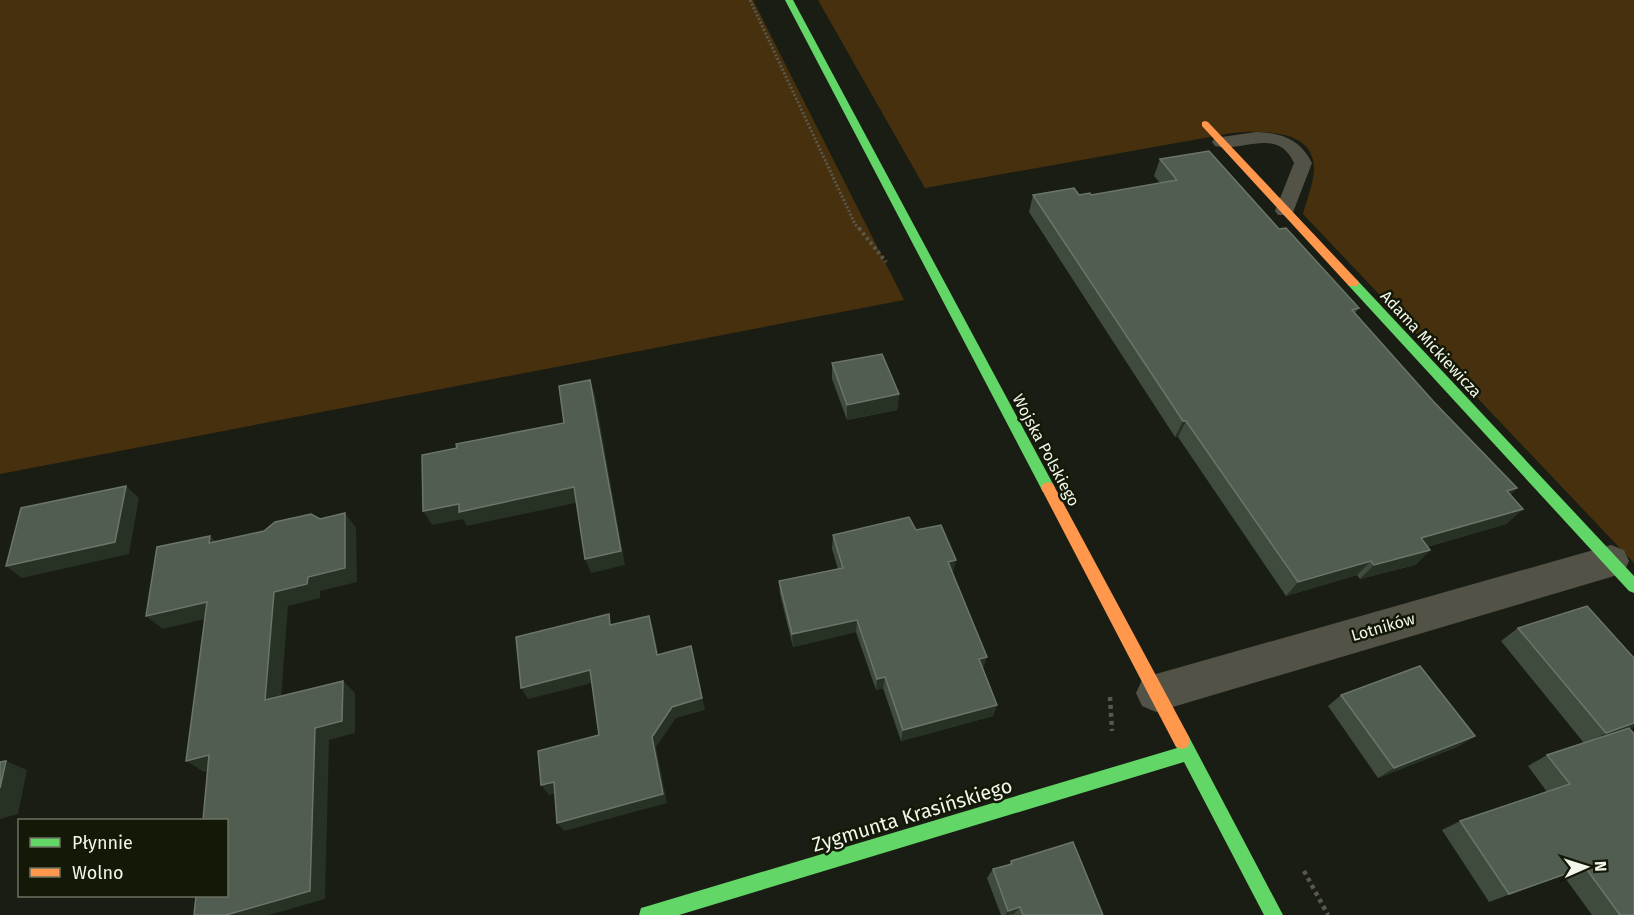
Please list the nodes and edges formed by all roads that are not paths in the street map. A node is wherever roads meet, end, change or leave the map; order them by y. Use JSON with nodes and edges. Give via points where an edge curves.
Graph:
{"nodes":[{"id":1,"x":789,"y":0,"type":"edge"},
{"id":2,"x":1204,"y":124,"type":"dead end"},
{"id":3,"x":1221,"y":142,"type":"junction"},
{"id":4,"x":1285,"y":211,"type":"junction"},
{"id":5,"x":1622,"y":573,"type":"edge"},
{"id":6,"x":1155,"y":693,"type":"junction"},
{"id":7,"x":1188,"y":753,"type":"junction"},
{"id":8,"x":648,"y":915,"type":"edge"},
{"id":9,"x":1274,"y":915,"type":"edge"}],
"edges":[{"from":1,"to":6,"type":"street","name":"Wojska Polskiego"},
{"from":2,"to":3,"type":"street","name":"Adama Mickiewicza"},
{"from":3,"to":4,"type":"street","name":"Adama Mickiewicza"},
{"from":3,"to":4,"type":"lane","via":[[1257,136],[1280,140],[1297,150],[1303,162]]},
{"from":4,"to":5,"type":"street","name":"Adama Mickiewicza"},
{"from":5,"to":6,"type":"street","name":"Lotników"},
{"from":6,"to":7,"type":"street","name":"Wojska Polskiego"},
{"from":7,"to":8,"type":"street","name":"Zygmunta Krasińskiego"},
{"from":7,"to":9,"type":"street","name":"Wojska Polskiego"}]}
